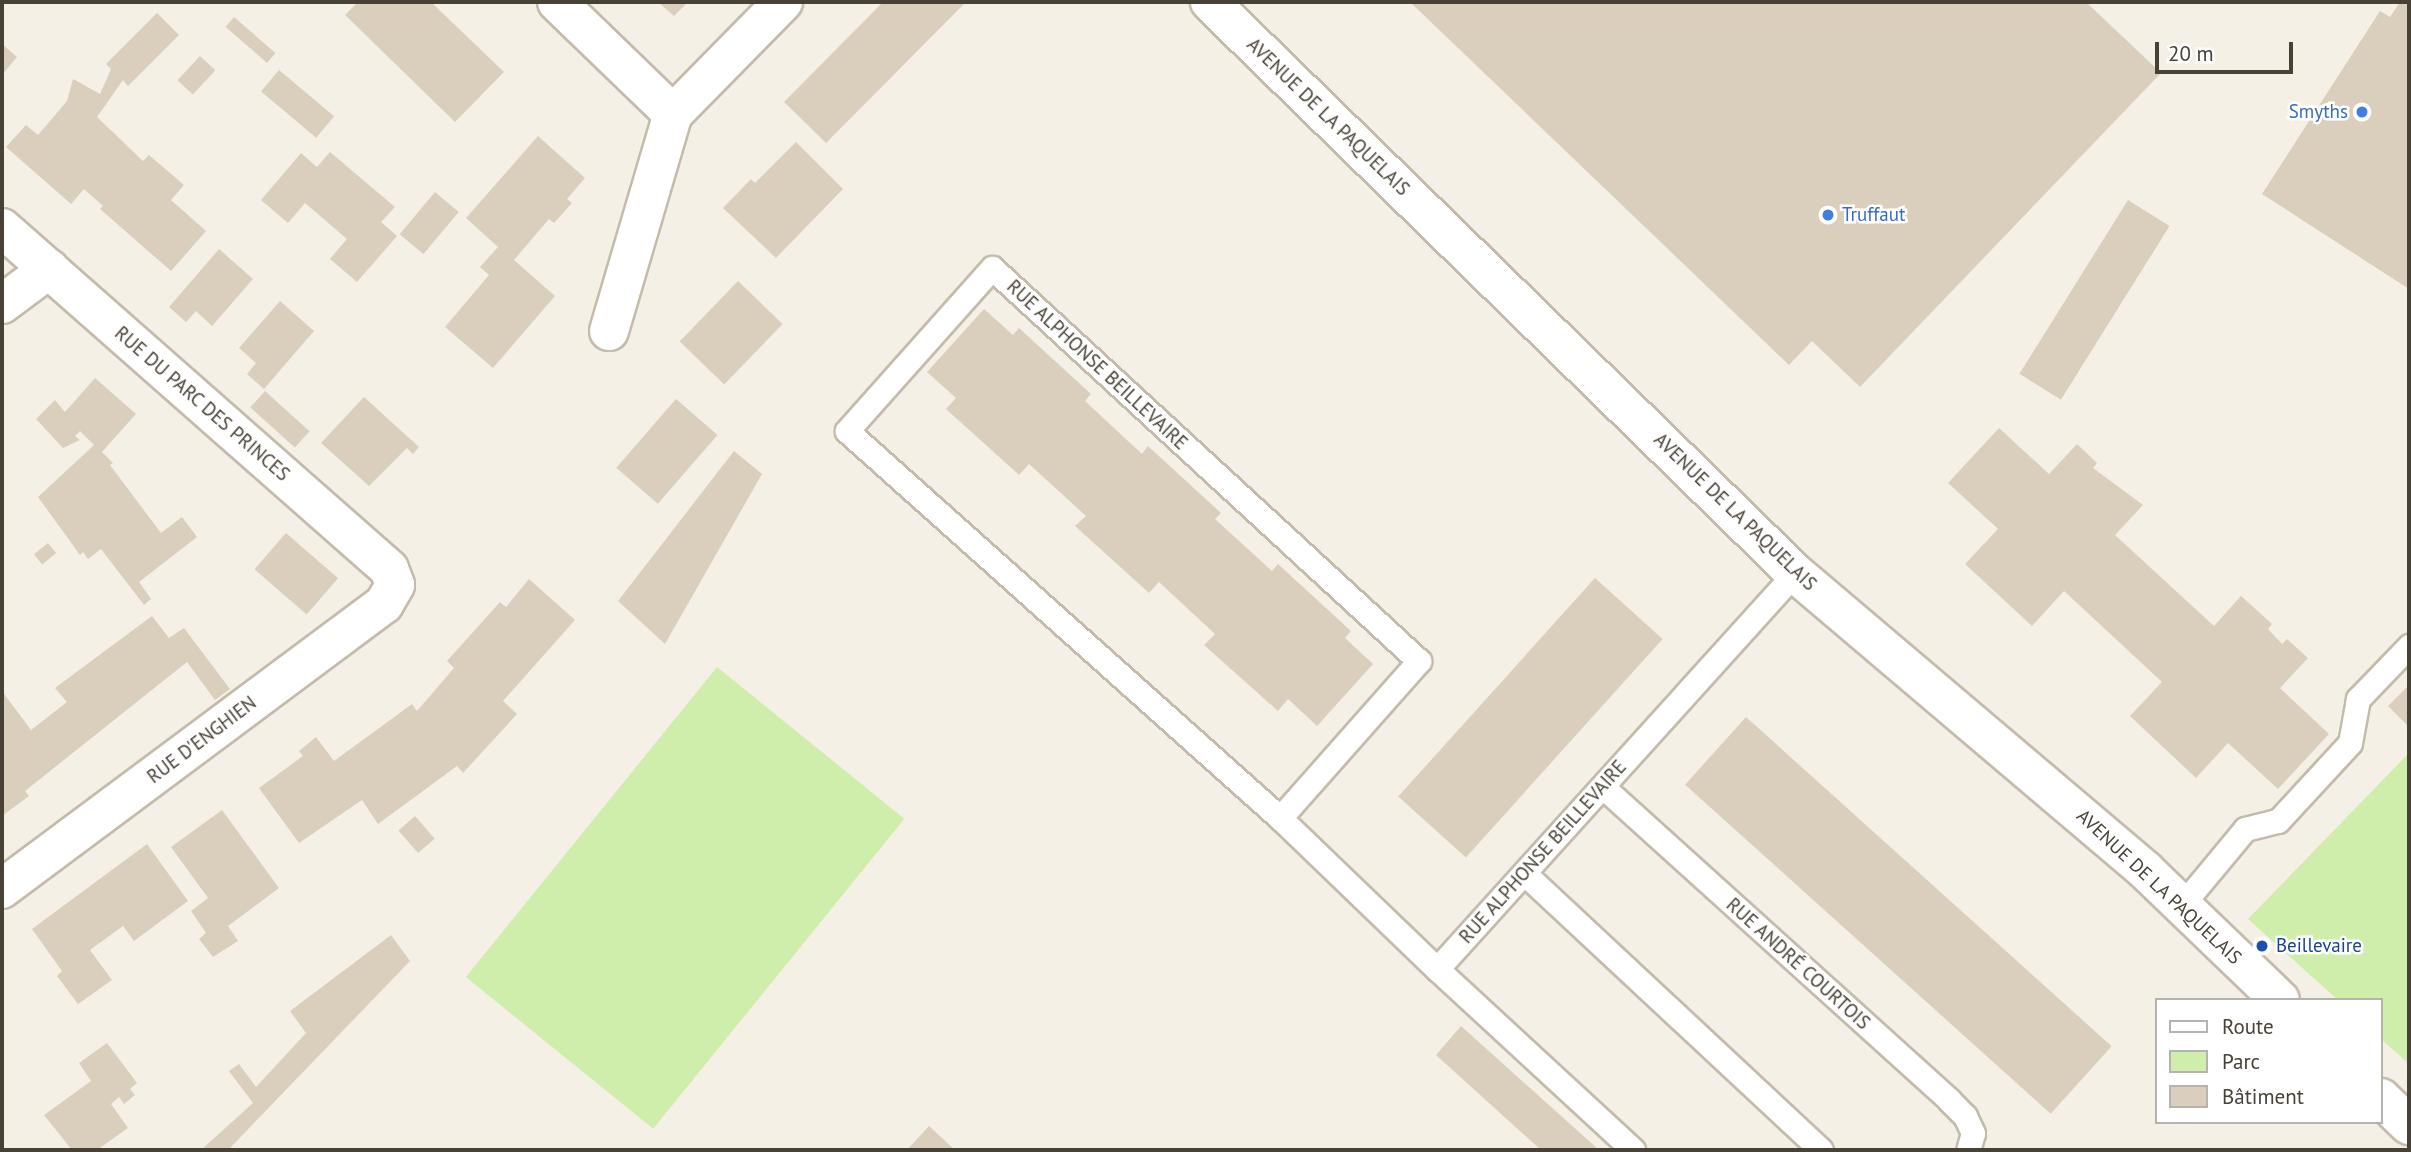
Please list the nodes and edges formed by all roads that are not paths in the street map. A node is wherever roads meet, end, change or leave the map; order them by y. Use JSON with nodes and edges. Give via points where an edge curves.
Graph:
{"nodes":[{"id":1,"x":557,"y":2,"type":"edge"},
{"id":2,"x":783,"y":2,"type":"edge"},
{"id":3,"x":1210,"y":2,"type":"edge"},
{"id":4,"x":673,"y":114,"type":"junction"},
{"id":5,"x":2,"y":228,"type":"edge"},
{"id":6,"x":49,"y":269,"type":"junction"},
{"id":7,"x":2,"y":304,"type":"edge"},
{"id":8,"x":610,"y":331,"type":"dead end"},
{"id":9,"x":1795,"y":573,"type":"junction"},
{"id":10,"x":395,"y":585,"type":"joint"},
{"id":11,"x":2409,"y":646,"type":"edge"},
{"id":12,"x":1603,"y":787,"type":"junction"},
{"id":13,"x":1280,"y":818,"type":"junction"},
{"id":14,"x":1524,"y":873,"type":"junction"},
{"id":15,"x":2,"y":889,"type":"edge"},
{"id":16,"x":2182,"y":905,"type":"junction"},
{"id":17,"x":1437,"y":969,"type":"junction"},
{"id":18,"x":2278,"y":998,"type":"edge"},
{"id":19,"x":2383,"y":1100,"type":"edge"},
{"id":20,"x":2409,"y":1125,"type":"edge"},
{"id":21,"x":1633,"y":1150,"type":"edge"},
{"id":22,"x":1821,"y":1150,"type":"edge"},
{"id":23,"x":1968,"y":1150,"type":"edge"}],
"edges":[{"from":1,"to":4,"type":"street"},
{"from":2,"to":4,"type":"street"},
{"from":3,"to":9,"type":"street","name":"AVENUE DE LA PAQUELAIS"},
{"from":4,"to":8,"type":"street"},
{"from":5,"to":6,"type":"street","name":"RUE DU PARC DES PRINCES"},
{"from":6,"to":7,"type":"street"},
{"from":6,"to":10,"type":"street","name":"RUE DU PARC DES PRINCES","via":[[389,569]]},
{"from":9,"to":12,"type":"lane","name":"RUE ALPHONSE BEILLEVAIRE"},
{"from":9,"to":16,"type":"street","name":"AVENUE DE LA PAQUELAIS"},
{"from":10,"to":15,"type":"street","name":"RUE D'ENGHIEN","via":[[384,604]]},
{"from":11,"to":16,"type":"lane","via":[[2358,699],[2350,743],[2278,821],[2245,829]]},
{"from":12,"to":14,"type":"lane","name":"RUE ALPHONSE BEILLEVAIRE"},
{"from":12,"to":23,"type":"lane","name":"RUE ANDRÉ COURTOIS","via":[[1965,1116],[1973,1133]]},
{"from":13,"to":13,"type":"lane","name":"RUE ALPHONSE BEILLEVAIRE","via":[[847,431],[992,268],[1419,661]]},
{"from":13,"to":17,"type":"lane","name":"RUE ALPHONSE BEILLEVAIRE"},
{"from":14,"to":17,"type":"lane","name":"RUE ALPHONSE BEILLEVAIRE"},
{"from":14,"to":22,"type":"lane"},
{"from":16,"to":18,"type":"street","name":"AVENUE DE LA PAQUELAIS"},
{"from":17,"to":21,"type":"lane"},
{"from":19,"to":20,"type":"street"}]}
